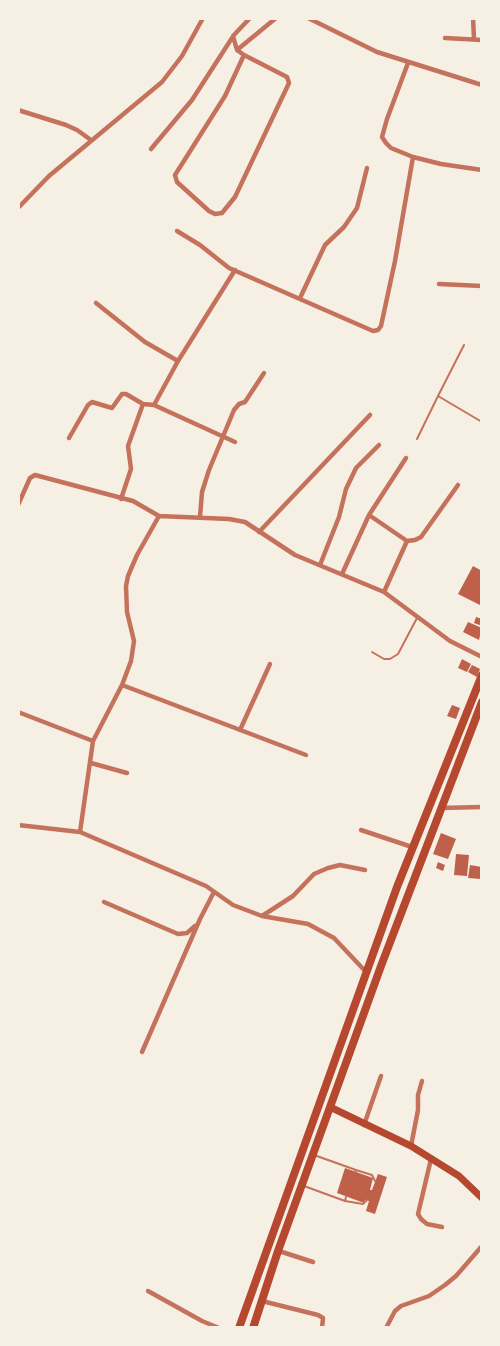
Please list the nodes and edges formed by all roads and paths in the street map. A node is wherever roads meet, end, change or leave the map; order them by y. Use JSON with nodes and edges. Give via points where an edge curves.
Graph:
{"nodes":[{"id":1,"x":203,"y":18,"type":"edge"},
{"id":2,"x":250,"y":18,"type":"edge"},
{"id":3,"x":276,"y":18,"type":"edge"},
{"id":4,"x":308,"y":18,"type":"edge"},
{"id":5,"x":473,"y":18,"type":"edge"},
{"id":6,"x":233,"y":36,"type":"junction"},
{"id":7,"x":445,"y":38,"type":"dead end"},
{"id":8,"x":474,"y":39,"type":"junction"},
{"id":9,"x":482,"y":40,"type":"edge"},
{"id":10,"x":237,"y":50,"type":"junction"},
{"id":11,"x":244,"y":55,"type":"junction"},
{"id":12,"x":408,"y":63,"type":"junction"},
{"id":13,"x":482,"y":85,"type":"edge"},
{"id":14,"x":18,"y":110,"type":"edge"},
{"id":15,"x":91,"y":140,"type":"junction"},
{"id":16,"x":151,"y":148,"type":"dead end"},
{"id":17,"x":413,"y":157,"type":"junction"},
{"id":18,"x":367,"y":168,"type":"dead end"},
{"id":19,"x":482,"y":170,"type":"edge"},
{"id":20,"x":18,"y":208,"type":"edge"},
{"id":21,"x":177,"y":231,"type":"dead end"},
{"id":22,"x":235,"y":270,"type":"junction"},
{"id":23,"x":438,"y":284,"type":"dead end"},
{"id":24,"x":482,"y":286,"type":"edge"},
{"id":25,"x":300,"y":298,"type":"junction"},
{"id":26,"x":96,"y":303,"type":"dead end"},
{"id":27,"x":464,"y":345,"type":"dead end"},
{"id":28,"x":178,"y":361,"type":"junction"},
{"id":29,"x":264,"y":373,"type":"dead end"},
{"id":30,"x":438,"y":396,"type":"junction"},
{"id":31,"x":143,"y":404,"type":"junction"},
{"id":32,"x":154,"y":405,"type":"junction"},
{"id":33,"x":370,"y":415,"type":"dead end"},
{"id":34,"x":482,"y":422,"type":"edge"},
{"id":35,"x":223,"y":437,"type":"junction"},
{"id":36,"x":69,"y":438,"type":"dead end"},
{"id":37,"x":417,"y":439,"type":"dead end"},
{"id":38,"x":235,"y":442,"type":"dead end"},
{"id":39,"x":379,"y":445,"type":"dead end"},
{"id":40,"x":406,"y":458,"type":"dead end"},
{"id":41,"x":458,"y":485,"type":"dead end"},
{"id":42,"x":121,"y":499,"type":"junction"},
{"id":43,"x":18,"y":503,"type":"edge"},
{"id":44,"x":369,"y":515,"type":"junction"},
{"id":45,"x":159,"y":516,"type":"junction"},
{"id":46,"x":201,"y":517,"type":"junction"},
{"id":47,"x":259,"y":532,"type":"junction"},
{"id":48,"x":407,"y":541,"type":"junction"},
{"id":49,"x":320,"y":565,"type":"junction"},
{"id":50,"x":342,"y":574,"type":"junction"},
{"id":51,"x":384,"y":591,"type":"junction"},
{"id":52,"x":417,"y":618,"type":"junction"},
{"id":53,"x":372,"y":652,"type":"dead end"},
{"id":54,"x":482,"y":657,"type":"edge"},
{"id":55,"x":270,"y":664,"type":"dead end"},
{"id":56,"x":482,"y":675,"type":"edge"},
{"id":57,"x":122,"y":685,"type":"junction"},
{"id":58,"x":482,"y":702,"type":"edge"},
{"id":59,"x":18,"y":712,"type":"edge"},
{"id":60,"x":476,"y":714,"type":"edge"},
{"id":61,"x":240,"y":730,"type":"junction"},
{"id":62,"x":93,"y":741,"type":"junction"},
{"id":63,"x":306,"y":754,"type":"dead end"},
{"id":64,"x":91,"y":763,"type":"junction"},
{"id":65,"x":127,"y":773,"type":"dead end"},
{"id":66,"x":482,"y":807,"type":"edge"},
{"id":67,"x":440,"y":808,"type":"junction"},
{"id":68,"x":18,"y":825,"type":"edge"},
{"id":69,"x":361,"y":830,"type":"dead end"},
{"id":70,"x":80,"y":832,"type":"junction"},
{"id":71,"x":413,"y":847,"type":"junction"},
{"id":72,"x":365,"y":870,"type":"dead end"},
{"id":73,"x":397,"y":887,"type":"junction"},
{"id":74,"x":409,"y":890,"type":"junction"},
{"id":75,"x":214,"y":892,"type":"junction"},
{"id":76,"x":104,"y":902,"type":"dead end"},
{"id":77,"x":262,"y":916,"type":"junction"},
{"id":78,"x":197,"y":925,"type":"junction"},
{"id":79,"x":367,"y":973,"type":"junction"},
{"id":80,"x":142,"y":1052,"type":"dead end"},
{"id":81,"x":381,"y":1076,"type":"dead end"},
{"id":82,"x":422,"y":1081,"type":"dead end"},
{"id":83,"x":330,"y":1107,"type":"junction"},
{"id":84,"x":364,"y":1125,"type":"junction"},
{"id":85,"x":411,"y":1146,"type":"junction"},
{"id":86,"x":314,"y":1155,"type":"junction"},
{"id":87,"x":431,"y":1159,"type":"junction"},
{"id":88,"x":375,"y":1181,"type":"dead end"},
{"id":89,"x":302,"y":1185,"type":"junction"},
{"id":90,"x":346,"y":1197,"type":"dead end"},
{"id":91,"x":482,"y":1198,"type":"edge"},
{"id":92,"x":367,"y":1200,"type":"dead end"},
{"id":93,"x":345,"y":1201,"type":"junction"},
{"id":94,"x":442,"y":1227,"type":"dead end"},
{"id":95,"x":482,"y":1245,"type":"edge"},
{"id":96,"x":278,"y":1251,"type":"junction"},
{"id":97,"x":313,"y":1262,"type":"dead end"},
{"id":98,"x":148,"y":1291,"type":"dead end"},
{"id":99,"x":262,"y":1301,"type":"junction"},
{"id":100,"x":219,"y":1328,"type":"edge"},
{"id":101,"x":239,"y":1328,"type":"edge"},
{"id":102,"x":253,"y":1328,"type":"edge"},
{"id":103,"x":322,"y":1328,"type":"edge"},
{"id":104,"x":386,"y":1328,"type":"edge"}],
"edges":[{"from":1,"to":15,"type":"street","via":[[162,82]]},
{"from":2,"to":6,"type":"street"},
{"from":3,"to":10,"type":"street"},
{"from":4,"to":12,"type":"street"},
{"from":5,"to":8,"type":"street"},
{"from":6,"to":10,"type":"street"},
{"from":6,"to":16,"type":"street","via":[[192,100]]},
{"from":7,"to":8,"type":"street"},
{"from":8,"to":9,"type":"street"},
{"from":10,"to":11,"type":"street"},
{"from":11,"to":11,"type":"street","via":[[225,96],[175,175],[177,182],[215,214],[222,213],[235,197],[289,81]]},
{"from":12,"to":13,"type":"street"},
{"from":12,"to":17,"type":"street","via":[[382,137],[391,148]]},
{"from":14,"to":15,"type":"street","via":[[77,130]]},
{"from":15,"to":20,"type":"street"},
{"from":17,"to":19,"type":"street"},
{"from":17,"to":25,"type":"street","via":[[379,328],[373,331]]},
{"from":18,"to":25,"type":"street","via":[[357,208],[344,228],[325,245]]},
{"from":21,"to":22,"type":"street"},
{"from":22,"to":25,"type":"street"},
{"from":22,"to":28,"type":"street"},
{"from":23,"to":24,"type":"street"},
{"from":26,"to":28,"type":"street","via":[[145,342]]},
{"from":27,"to":30,"type":"lane"},
{"from":28,"to":32,"type":"street"},
{"from":29,"to":35,"type":"street","via":[[245,402],[234,410]]},
{"from":30,"to":34,"type":"lane"},
{"from":30,"to":37,"type":"lane"},
{"from":31,"to":32,"type":"street"},
{"from":31,"to":36,"type":"street","via":[[126,394],[112,408],[92,402]]},
{"from":31,"to":42,"type":"street","via":[[128,446],[131,469]]},
{"from":32,"to":35,"type":"street"},
{"from":33,"to":47,"type":"street"},
{"from":35,"to":38,"type":"street"},
{"from":35,"to":46,"type":"street","via":[[202,492]]},
{"from":39,"to":49,"type":"street","via":[[356,468],[350,480]]},
{"from":40,"to":44,"type":"street"},
{"from":41,"to":48,"type":"street","via":[[421,537]]},
{"from":42,"to":43,"type":"street","via":[[35,476],[30,478]]},
{"from":42,"to":45,"type":"street"},
{"from":44,"to":48,"type":"street"},
{"from":44,"to":50,"type":"street"},
{"from":45,"to":46,"type":"street"},
{"from":45,"to":57,"type":"street","via":[[128,576],[127,612],[134,641]]},
{"from":46,"to":47,"type":"street","via":[[239,519]]},
{"from":47,"to":49,"type":"street","via":[[295,555]]},
{"from":48,"to":51,"type":"street"},
{"from":49,"to":50,"type":"street"},
{"from":50,"to":51,"type":"street"},
{"from":51,"to":52,"type":"street"},
{"from":52,"to":53,"type":"lane","via":[[398,654],[384,659]]},
{"from":52,"to":54,"type":"street"},
{"from":55,"to":61,"type":"street"},
{"from":56,"to":60,"type":"highway"},
{"from":57,"to":61,"type":"street"},
{"from":57,"to":62,"type":"street"},
{"from":58,"to":60,"type":"highway"},
{"from":59,"to":62,"type":"street"},
{"from":60,"to":67,"type":"highway"},
{"from":60,"to":71,"type":"highway"},
{"from":61,"to":63,"type":"street"},
{"from":62,"to":64,"type":"street"},
{"from":64,"to":65,"type":"street"},
{"from":64,"to":70,"type":"street"},
{"from":66,"to":67,"type":"street"},
{"from":67,"to":74,"type":"highway"},
{"from":68,"to":70,"type":"street"},
{"from":69,"to":71,"type":"street"},
{"from":70,"to":75,"type":"street"},
{"from":71,"to":73,"type":"highway"},
{"from":72,"to":77,"type":"street","via":[[340,865],[314,874],[293,896]]},
{"from":73,"to":74,"type":"highway"},
{"from":73,"to":79,"type":"highway"},
{"from":74,"to":83,"type":"highway"},
{"from":75,"to":77,"type":"street"},
{"from":75,"to":78,"type":"street"},
{"from":76,"to":78,"type":"street","via":[[178,934]]},
{"from":77,"to":79,"type":"street","via":[[308,924],[322,931],[334,938]]},
{"from":78,"to":80,"type":"street"},
{"from":79,"to":101,"type":"highway"},
{"from":81,"to":84,"type":"street"},
{"from":82,"to":85,"type":"street"},
{"from":83,"to":84,"type":"main road"},
{"from":83,"to":86,"type":"highway"},
{"from":84,"to":85,"type":"main road"},
{"from":85,"to":87,"type":"main road"},
{"from":86,"to":88,"type":"lane","via":[[372,1175]]},
{"from":86,"to":89,"type":"highway"},
{"from":87,"to":91,"type":"main road","via":[[459,1176]]},
{"from":87,"to":94,"type":"street","via":[[418,1214],[427,1224]]},
{"from":89,"to":93,"type":"lane"},
{"from":89,"to":96,"type":"highway"},
{"from":90,"to":93,"type":"lane"},
{"from":92,"to":93,"type":"lane","via":[[363,1204]]},
{"from":95,"to":104,"type":"street","via":[[445,1285],[395,1311]]},
{"from":96,"to":97,"type":"street"},
{"from":96,"to":99,"type":"highway"},
{"from":98,"to":100,"type":"street"},
{"from":99,"to":102,"type":"highway"},
{"from":99,"to":103,"type":"street","via":[[318,1315],[323,1318]]}]}
